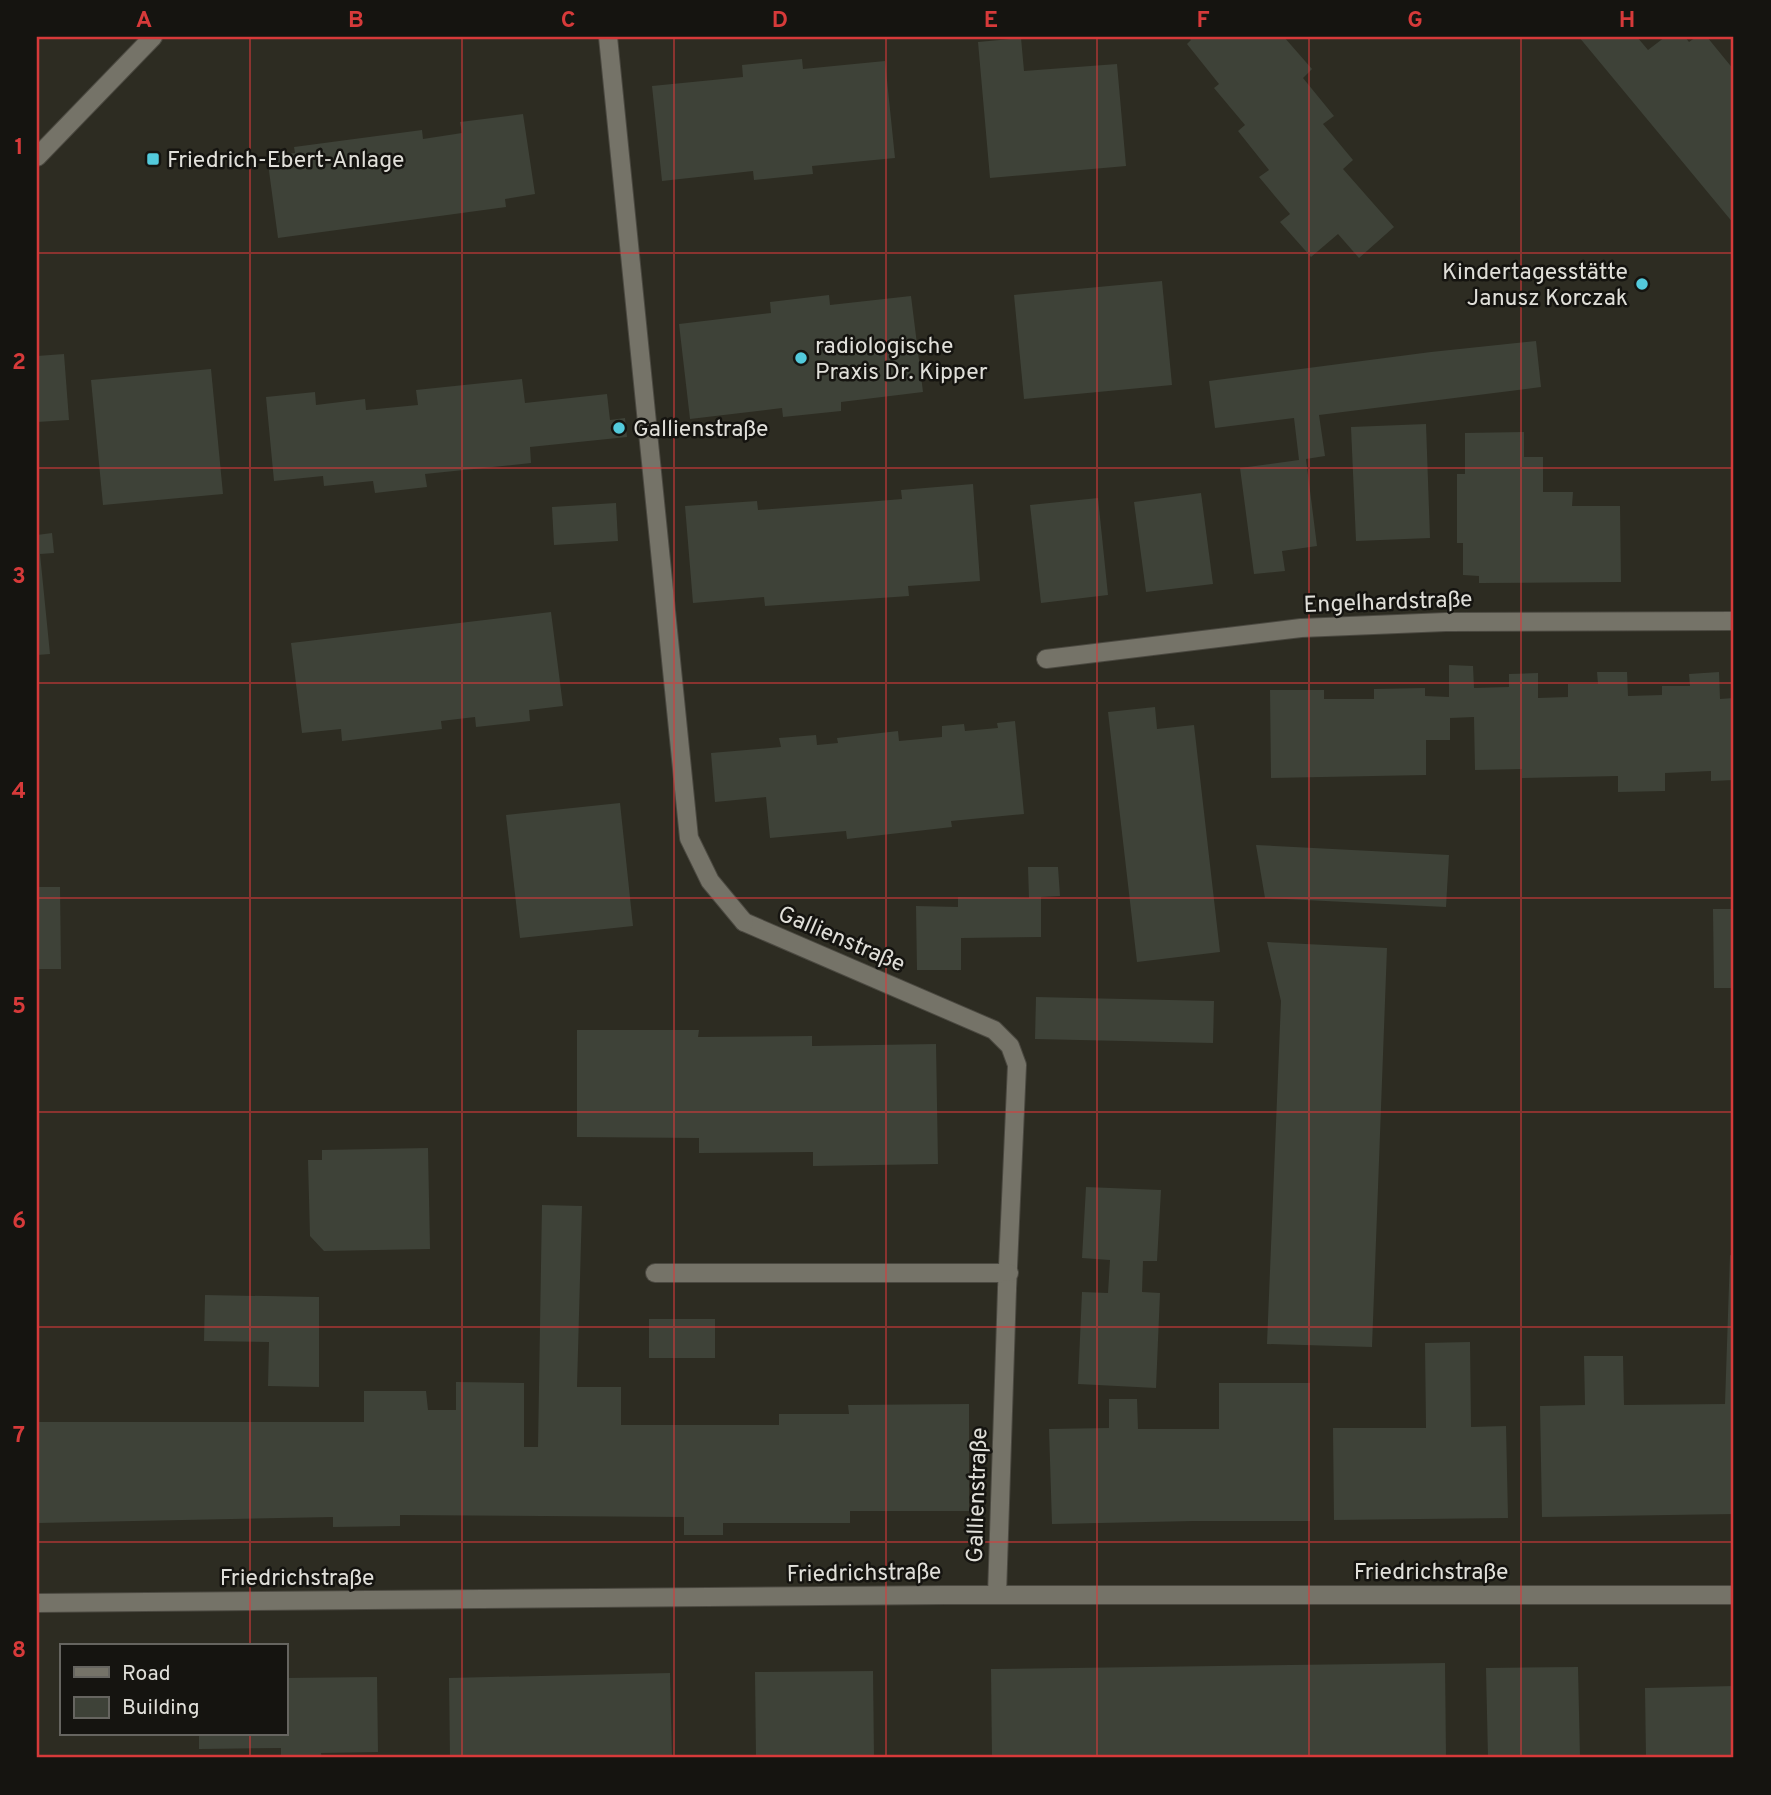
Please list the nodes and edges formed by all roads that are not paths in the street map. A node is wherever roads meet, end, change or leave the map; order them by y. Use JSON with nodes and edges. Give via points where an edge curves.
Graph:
{"nodes":[{"id":1,"x":153,"y":37,"type":"edge"},
{"id":2,"x":608,"y":37,"type":"edge"},
{"id":3,"x":37,"y":157,"type":"edge"},
{"id":4,"x":1734,"y":621,"type":"edge"},
{"id":5,"x":1046,"y":659,"type":"dead end"},
{"id":6,"x":655,"y":1273,"type":"dead end"},
{"id":7,"x":1008,"y":1281,"type":"junction"},
{"id":8,"x":998,"y":1595,"type":"junction"},
{"id":9,"x":1734,"y":1595,"type":"edge"},
{"id":10,"x":37,"y":1603,"type":"edge"}],
"edges":[{"from":1,"to":3,"type":"street"},
{"from":2,"to":7,"type":"street","name":"Gallienstraße","via":[[689,838],[710,881],[744,922],[994,1030],[1010,1046],[1017,1065]]},
{"from":4,"to":5,"type":"street","name":"Engelhardstraße","via":[[1446,622],[1301,628]]},
{"from":6,"to":7,"type":"street"},
{"from":7,"to":8,"type":"street","name":"Gallienstraße"},
{"from":8,"to":9,"type":"street","name":"Friedrichstraße"},
{"from":8,"to":10,"type":"street","name":"Friedrichstraße"}]}
